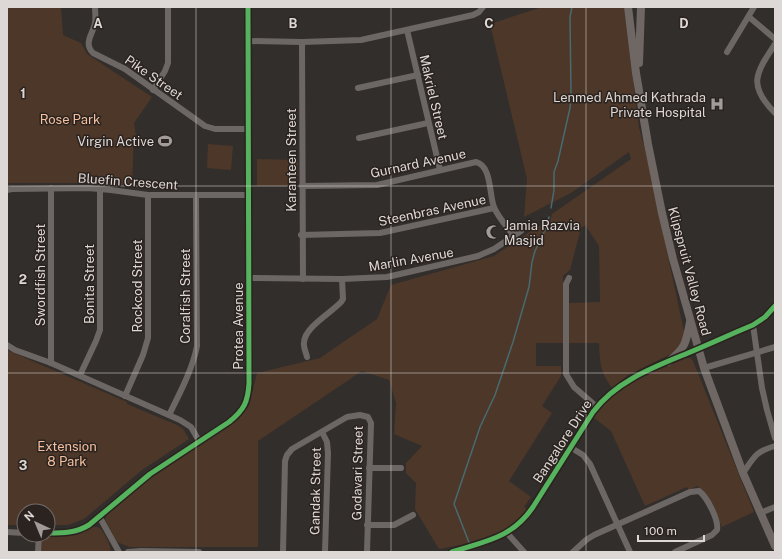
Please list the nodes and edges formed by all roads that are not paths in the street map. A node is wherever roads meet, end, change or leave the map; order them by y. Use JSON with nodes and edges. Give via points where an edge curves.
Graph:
{"nodes":[{"id":1,"x":95,"y":7,"type":"edge"},
{"id":2,"x":168,"y":7,"type":"edge"},
{"id":3,"x":248,"y":7,"type":"edge"},
{"id":4,"x":483,"y":7,"type":"edge"},
{"id":5,"x":628,"y":7,"type":"edge"},
{"id":6,"x":641,"y":7,"type":"edge"},
{"id":7,"x":754,"y":7,"type":"edge"},
{"id":8,"x":749,"y":17,"type":"junction"},
{"id":9,"x":407,"y":30,"type":"junction"},
{"id":10,"x":775,"y":39,"type":"edge"},
{"id":11,"x":248,"y":41,"type":"junction"},
{"id":12,"x":302,"y":42,"type":"junction"},
{"id":13,"x":775,"y":44,"type":"edge"},
{"id":14,"x":727,"y":52,"type":"dead end"},
{"id":15,"x":418,"y":75,"type":"junction"},
{"id":16,"x":638,"y":84,"type":"junction"},
{"id":17,"x":358,"y":88,"type":"dead end"},
{"id":18,"x":153,"y":90,"type":"junction"},
{"id":19,"x":775,"y":113,"type":"edge"},
{"id":20,"x":428,"y":123,"type":"junction"},
{"id":21,"x":248,"y":129,"type":"junction"},
{"id":22,"x":359,"y":138,"type":"dead end"},
{"id":23,"x":440,"y":170,"type":"junction"},
{"id":24,"x":302,"y":186,"type":"junction"},
{"id":25,"x":51,"y":188,"type":"junction"},
{"id":26,"x":100,"y":189,"type":"junction"},
{"id":27,"x":7,"y":190,"type":"edge"},
{"id":28,"x":148,"y":195,"type":"junction"},
{"id":29,"x":196,"y":195,"type":"junction"},
{"id":30,"x":248,"y":195,"type":"junction"},
{"id":31,"x":494,"y":208,"type":"junction"},
{"id":32,"x":521,"y":231,"type":"dead end"},
{"id":33,"x":302,"y":235,"type":"junction"},
{"id":34,"x":514,"y":236,"type":"junction"},
{"id":35,"x":249,"y":278,"type":"junction"},
{"id":36,"x":569,"y":278,"type":"dead end"},
{"id":37,"x":303,"y":279,"type":"junction"},
{"id":38,"x":342,"y":279,"type":"junction"},
{"id":39,"x":775,"y":308,"type":"edge"},
{"id":40,"x":690,"y":321,"type":"junction"},
{"id":41,"x":753,"y":325,"type":"junction"},
{"id":42,"x":7,"y":345,"type":"edge"},
{"id":43,"x":698,"y":348,"type":"junction"},
{"id":44,"x":775,"y":348,"type":"edge"},
{"id":45,"x":757,"y":353,"type":"junction"},
{"id":46,"x":307,"y":357,"type":"dead end"},
{"id":47,"x":668,"y":362,"type":"junction"},
{"id":48,"x":51,"y":363,"type":"junction"},
{"id":49,"x":704,"y":368,"type":"junction"},
{"id":50,"x":80,"y":375,"type":"junction"},
{"id":51,"x":125,"y":396,"type":"junction"},
{"id":52,"x":597,"y":407,"type":"junction"},
{"id":53,"x":169,"y":415,"type":"junction"},
{"id":54,"x":322,"y":432,"type":"junction"},
{"id":55,"x":775,"y":438,"type":"edge"},
{"id":56,"x":199,"y":441,"type":"junction"},
{"id":57,"x":775,"y":446,"type":"edge"},
{"id":58,"x":570,"y":447,"type":"junction"},
{"id":59,"x":369,"y":468,"type":"junction"},
{"id":60,"x":401,"y":468,"type":"dead end"},
{"id":61,"x":743,"y":473,"type":"junction"},
{"id":62,"x":775,"y":507,"type":"edge"},
{"id":63,"x":760,"y":513,"type":"junction"},
{"id":64,"x":413,"y":515,"type":"dead end"},
{"id":65,"x":99,"y":516,"type":"junction"},
{"id":66,"x":618,"y":524,"type":"junction"},
{"id":67,"x":367,"y":525,"type":"junction"},
{"id":68,"x":56,"y":533,"type":"edge"},
{"id":69,"x":507,"y":533,"type":"junction"},
{"id":70,"x":775,"y":546,"type":"edge"},
{"id":71,"x":119,"y":552,"type":"edge"},
{"id":72,"x":128,"y":552,"type":"edge"},
{"id":73,"x":199,"y":552,"type":"edge"},
{"id":74,"x":283,"y":552,"type":"edge"},
{"id":75,"x":325,"y":552,"type":"edge"},
{"id":76,"x":367,"y":552,"type":"edge"},
{"id":77,"x":452,"y":552,"type":"edge"},
{"id":78,"x":524,"y":552,"type":"edge"},
{"id":79,"x":573,"y":552,"type":"edge"},
{"id":80,"x":630,"y":552,"type":"edge"},
{"id":81,"x":675,"y":552,"type":"edge"}],
"edges":[{"from":1,"to":18,"type":"street","name":"Pike Street","via":[[89,49],[125,69]]},
{"from":2,"to":18,"type":"street","via":[[168,63]]},
{"from":3,"to":11,"type":"street","name":"Protea Avenue"},
{"from":4,"to":9,"type":"street","via":[[473,15]]},
{"from":5,"to":16,"type":"main road","name":"Klipspruit Valley Road"},
{"from":6,"to":16,"type":"main road","name":"Klipspruit Valley Road"},
{"from":7,"to":8,"type":"street"},
{"from":8,"to":10,"type":"street"},
{"from":8,"to":14,"type":"street"},
{"from":9,"to":12,"type":"street","via":[[361,40]]},
{"from":9,"to":15,"type":"street","name":"Makriel Street"},
{"from":11,"to":12,"type":"street"},
{"from":11,"to":21,"type":"street","name":"Protea Avenue"},
{"from":12,"to":24,"type":"street","name":"Karanteen Street"},
{"from":13,"to":19,"type":"street","via":[[760,68],[757,83],[759,93]]},
{"from":15,"to":17,"type":"street"},
{"from":15,"to":20,"type":"street","name":"Makriel Street"},
{"from":16,"to":40,"type":"main road","name":"Klipspruit Valley Road","via":[[662,213]]},
{"from":18,"to":21,"type":"street","name":"Pike Street","via":[[209,128]]},
{"from":20,"to":22,"type":"street"},
{"from":20,"to":23,"type":"street","name":"Makriel Street"},
{"from":21,"to":30,"type":"street","name":"Protea Avenue"},
{"from":23,"to":24,"type":"street","name":"Gurnard Avenue","via":[[378,185]]},
{"from":23,"to":31,"type":"street","name":"Gurnard Avenue","via":[[476,162],[482,165],[487,171]]},
{"from":24,"to":33,"type":"street","name":"Karanteen Street"},
{"from":25,"to":26,"type":"street","name":"Bluefin Crescent"},
{"from":25,"to":27,"type":"street","name":"Bluefin Crescent"},
{"from":25,"to":48,"type":"street","name":"Swordfish Street"},
{"from":26,"to":28,"type":"street","name":"Bluefin Crescent"},
{"from":26,"to":50,"type":"street","name":"Bonita Street","via":[[100,330]]},
{"from":28,"to":29,"type":"street","name":"Bluefin Crescent"},
{"from":28,"to":51,"type":"street","name":"Rockcod Street","via":[[148,338]]},
{"from":29,"to":30,"type":"street","name":"Bluefin Crescent"},
{"from":29,"to":53,"type":"street","name":"Coralfish Street","via":[[197,346],[189,372]]},
{"from":30,"to":35,"type":"street","name":"Protea Avenue"},
{"from":31,"to":33,"type":"street","name":"Steenbras Avenue","via":[[380,234]]},
{"from":31,"to":34,"type":"street","name":"Gurnard Avenue"},
{"from":32,"to":34,"type":"street","name":"Marlin Avenue"},
{"from":33,"to":37,"type":"street","name":"Karanteen Street"},
{"from":34,"to":38,"type":"street","name":"Marlin Avenue","via":[[489,252],[468,259],[387,277]]},
{"from":35,"to":37,"type":"street","name":"Marlin Avenue"},
{"from":35,"to":56,"type":"street","name":"Protea Avenue","via":[[248,397],[237,415]]},
{"from":36,"to":52,"type":"street","via":[[566,284],[566,374],[574,387]]},
{"from":37,"to":38,"type":"street","name":"Marlin Avenue"},
{"from":38,"to":46,"type":"street","via":[[341,302],[313,326],[305,338]]},
{"from":39,"to":41,"type":"street","name":"Bangalore Drive"},
{"from":40,"to":43,"type":"main road","name":"Klipspruit Valley Road"},
{"from":40,"to":47,"type":"main road","via":[[685,345]]},
{"from":41,"to":43,"type":"street","name":"Bangalore Drive"},
{"from":41,"to":45,"type":"street"},
{"from":42,"to":48,"type":"street"},
{"from":43,"to":47,"type":"street","name":"Bangalore Drive"},
{"from":43,"to":49,"type":"main road","name":"Klipspruit Valley Road"},
{"from":44,"to":45,"type":"street"},
{"from":45,"to":49,"type":"street"},
{"from":45,"to":55,"type":"street","via":[[762,388]]},
{"from":47,"to":52,"type":"street","name":"Bangalore Drive","via":[[622,384]]},
{"from":48,"to":50,"type":"street"},
{"from":49,"to":61,"type":"main road","name":"Klipspruit Valley Road"},
{"from":50,"to":51,"type":"street"},
{"from":51,"to":53,"type":"street"},
{"from":52,"to":58,"type":"street","name":"Bangalore Drive"},
{"from":53,"to":56,"type":"street","via":[[191,427]]},
{"from":54,"to":59,"type":"street","name":"Godavari Street","via":[[352,416],[368,417],[371,423]]},
{"from":54,"to":74,"type":"street","name":"Godavari Street","via":[[292,449],[287,455]]},
{"from":54,"to":75,"type":"street","name":"Gandak Street","via":[[327,442],[328,453]]},
{"from":56,"to":65,"type":"street","name":"Protea Avenue","via":[[150,474]]},
{"from":57,"to":61,"type":"street","via":[[758,453]]},
{"from":58,"to":66,"type":"street","via":[[583,455],[590,464]]},
{"from":58,"to":69,"type":"street","name":"Bangalore Drive","via":[[527,515]]},
{"from":59,"to":60,"type":"street"},
{"from":59,"to":67,"type":"street","name":"Godavari Street"},
{"from":61,"to":63,"type":"main road","name":"Klipspruit Valley Road"},
{"from":62,"to":63,"type":"street"},
{"from":63,"to":70,"type":"main road","name":"Klipspruit Valley Road"},
{"from":64,"to":67,"type":"street","via":[[394,525]]},
{"from":65,"to":68,"type":"street","name":"Protea Avenue","via":[[76,531]]},
{"from":65,"to":71,"type":"street"},
{"from":66,"to":79,"type":"street","via":[[590,538]]},
{"from":66,"to":80,"type":"street"},
{"from":66,"to":81,"type":"street","via":[[690,492],[699,491],[716,518],[717,530],[712,535]]},
{"from":67,"to":76,"type":"street","name":"Godavari Street"},
{"from":69,"to":77,"type":"street","name":"Bangalore Drive"},
{"from":69,"to":78,"type":"street"},
{"from":72,"to":73,"type":"street"}]}
